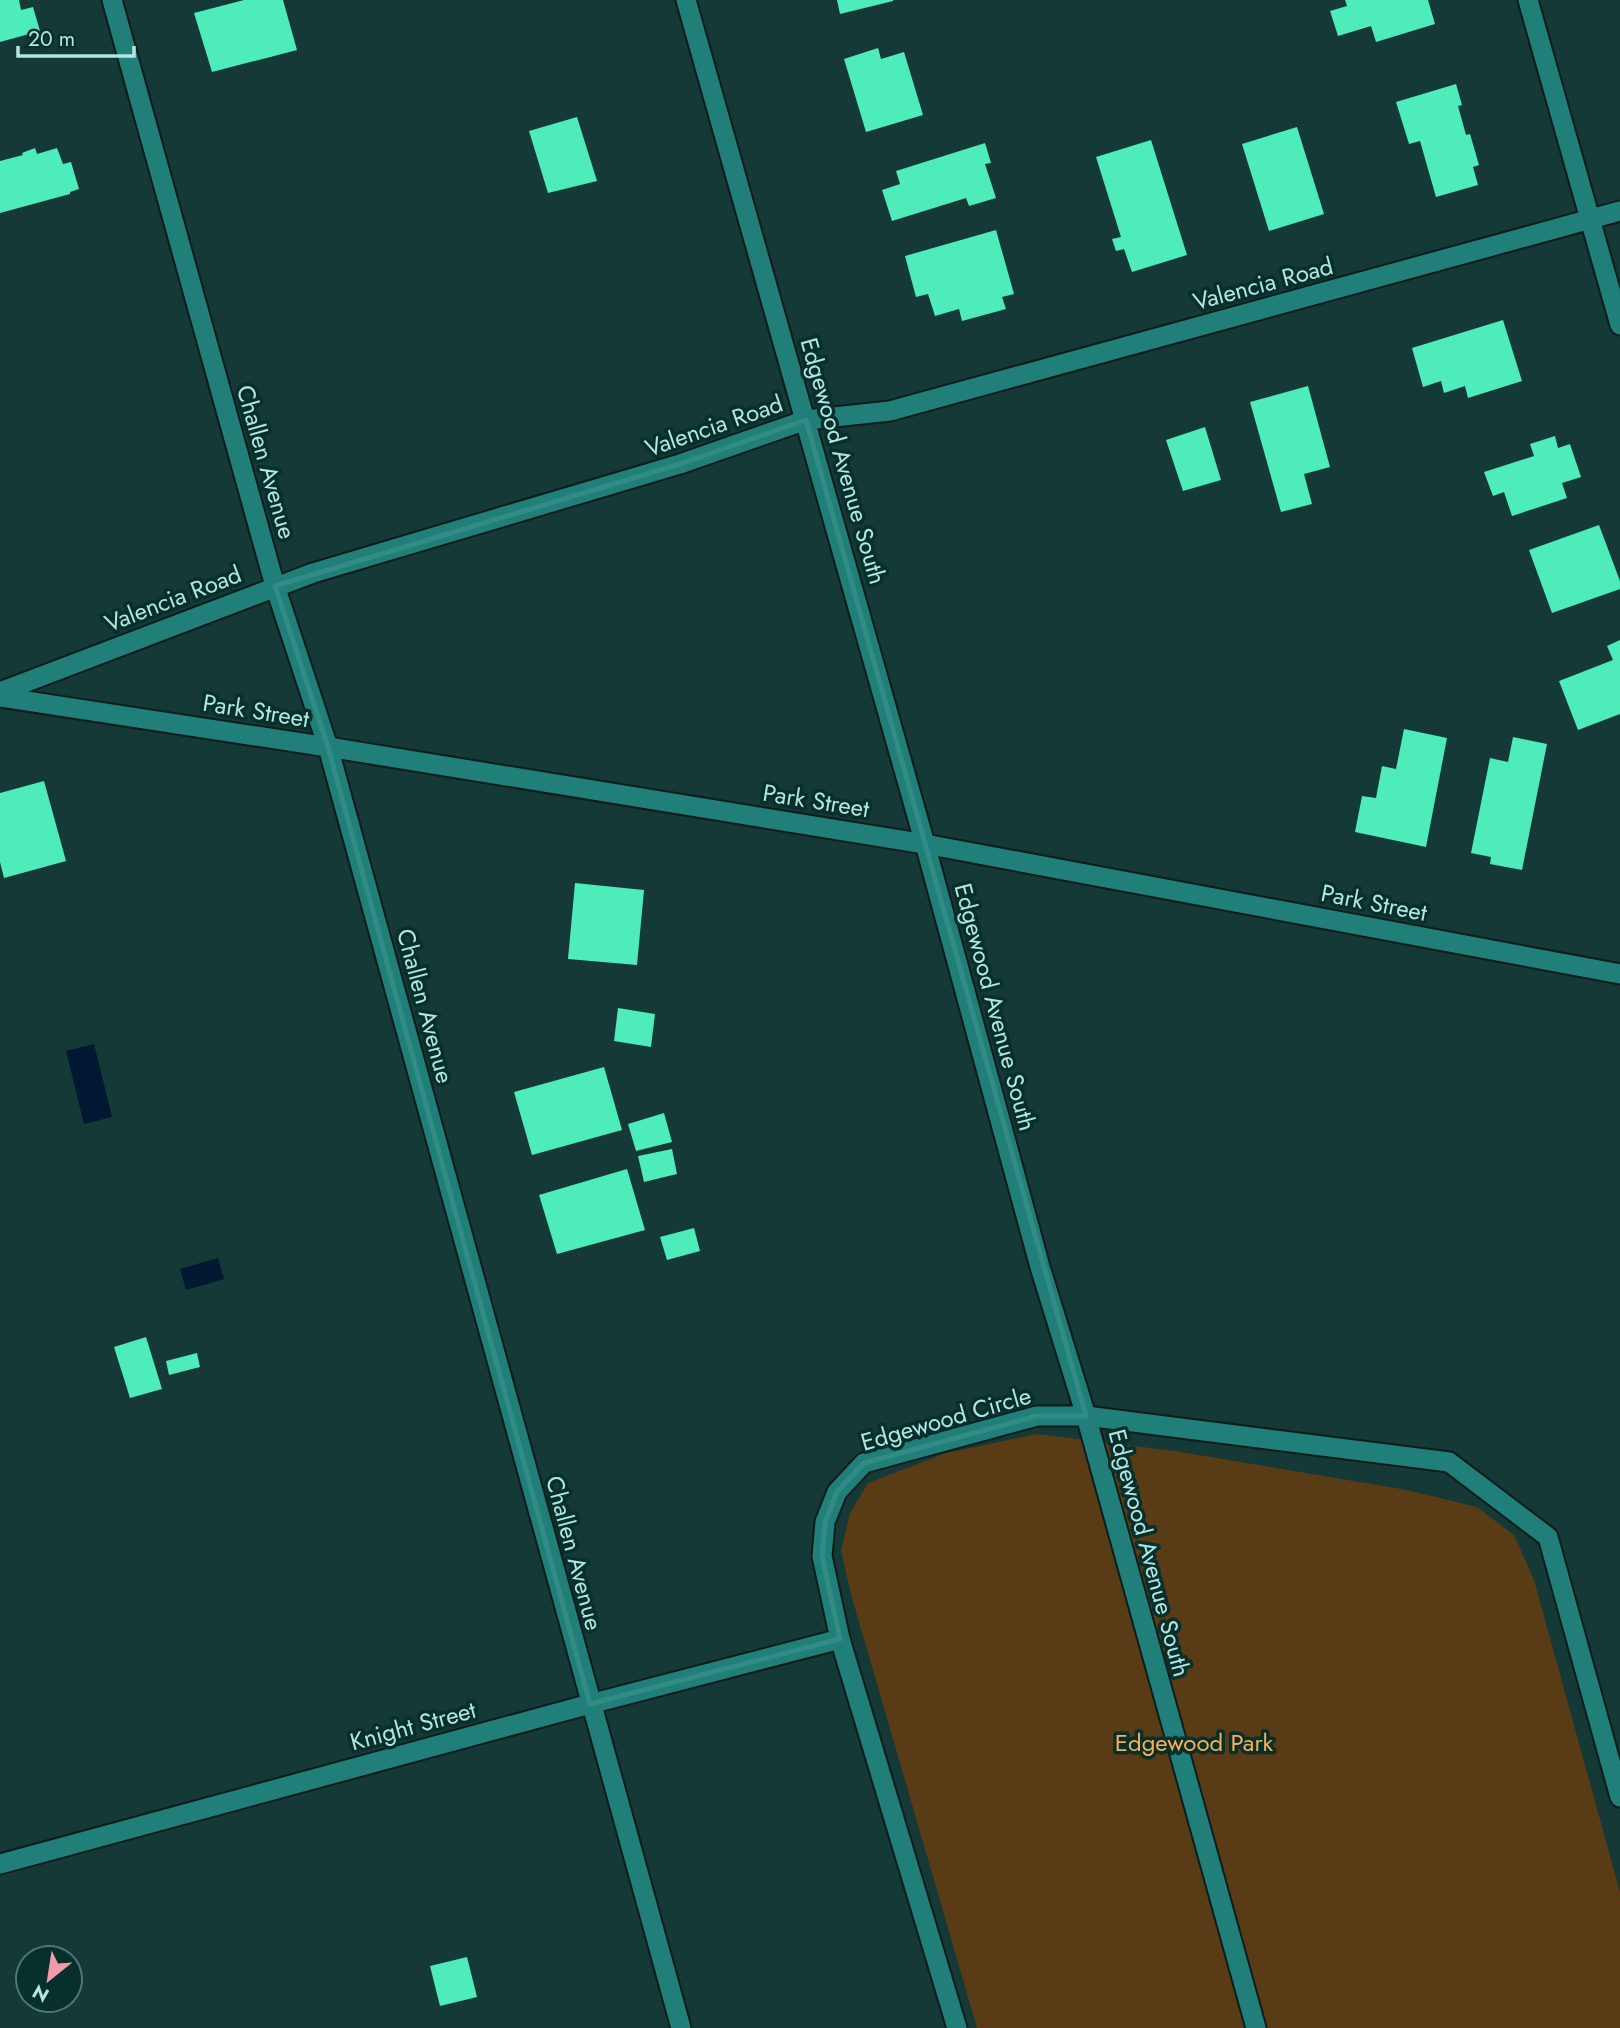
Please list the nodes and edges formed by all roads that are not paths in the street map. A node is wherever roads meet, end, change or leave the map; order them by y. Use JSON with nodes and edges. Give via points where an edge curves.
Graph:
{"nodes":[{"id":1,"x":112,"y":0,"type":"edge"},
{"id":2,"x":686,"y":0,"type":"edge"},
{"id":3,"x":1528,"y":0,"type":"edge"},
{"id":4,"x":1620,"y":211,"type":"edge"},
{"id":5,"x":1590,"y":219,"type":"junction"},
{"id":6,"x":1620,"y":325,"type":"edge"},
{"id":7,"x":806,"y":420,"type":"junction"},
{"id":8,"x":275,"y":586,"type":"junction"},
{"id":9,"x":0,"y":692,"type":"edge"},
{"id":10,"x":0,"y":697,"type":"edge"},
{"id":11,"x":328,"y":747,"type":"junction"},
{"id":12,"x":925,"y":844,"type":"junction"},
{"id":13,"x":1620,"y":974,"type":"edge"},
{"id":14,"x":1086,"y":1416,"type":"junction"},
{"id":15,"x":840,"y":1639,"type":"junction"},
{"id":16,"x":590,"y":1704,"type":"junction"},
{"id":17,"x":1620,"y":1797,"type":"edge"},
{"id":18,"x":0,"y":1864,"type":"edge"},
{"id":19,"x":681,"y":2028,"type":"edge"},
{"id":20,"x":957,"y":2028,"type":"edge"},
{"id":21,"x":1256,"y":2028,"type":"edge"}],
"edges":[{"from":1,"to":8,"type":"street","name":"Challen Avenue"},
{"from":2,"to":7,"type":"street","name":"Edgewood Avenue South"},
{"from":3,"to":5,"type":"street"},
{"from":4,"to":5,"type":"street","name":"Valencia Road"},
{"from":5,"to":6,"type":"street"},
{"from":5,"to":7,"type":"street","name":"Valencia Road","via":[[890,411]]},
{"from":7,"to":8,"type":"street","name":"Valencia Road","via":[[680,464]]},
{"from":7,"to":12,"type":"street","name":"Edgewood Avenue South"},
{"from":8,"to":9,"type":"street","name":"Valencia Road"},
{"from":8,"to":11,"type":"street","name":"Challen Avenue"},
{"from":10,"to":11,"type":"street","name":"Park Street"},
{"from":11,"to":12,"type":"street","name":"Park Street"},
{"from":11,"to":16,"type":"street","name":"Challen Avenue"},
{"from":12,"to":13,"type":"street","name":"Park Street"},
{"from":12,"to":14,"type":"street","name":"Edgewood Avenue South","via":[[1040,1267]]},
{"from":14,"to":15,"type":"street","name":"Edgewood Circle","via":[[1037,1416],[864,1463],[837,1492],[825,1522],[822,1556]]},
{"from":14,"to":17,"type":"street","name":"Edgewood Circle","via":[[1449,1462],[1548,1537]]},
{"from":14,"to":21,"type":"street","name":"Edgewood Avenue South"},
{"from":15,"to":16,"type":"street","name":"Knight Street"},
{"from":15,"to":20,"type":"street","name":"Edgewood Circle"},
{"from":16,"to":18,"type":"street","name":"Knight Street"},
{"from":16,"to":19,"type":"street","name":"Challen Avenue"}]}
